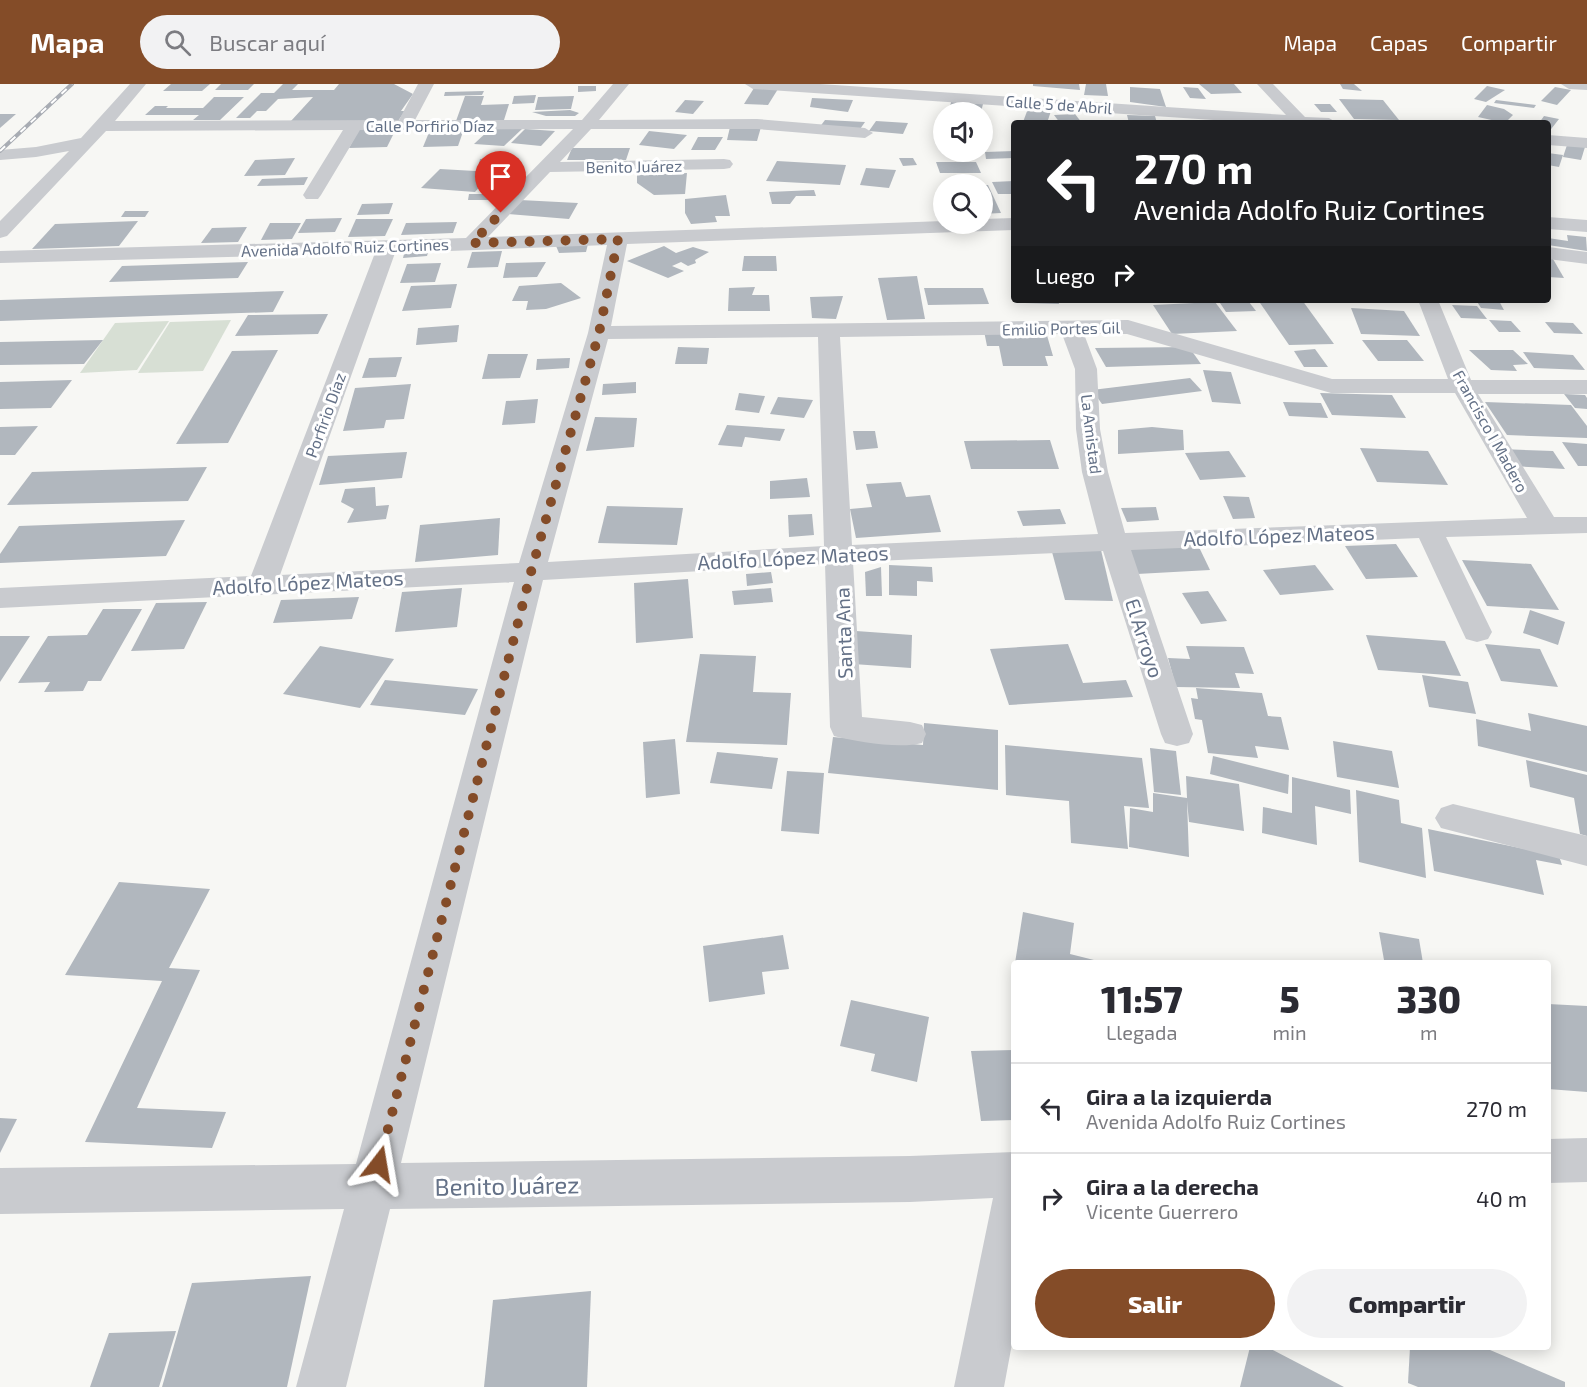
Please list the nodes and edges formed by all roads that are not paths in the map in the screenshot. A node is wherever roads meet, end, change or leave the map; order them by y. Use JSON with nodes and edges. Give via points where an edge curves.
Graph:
{"nodes":[{"id":1,"x":138,"y":84,"type":"edge"},
{"id":2,"x":426,"y":84,"type":"edge"},
{"id":3,"x":621,"y":84,"type":"edge"},
{"id":4,"x":753,"y":84,"type":"edge"},
{"id":5,"x":984,"y":84,"type":"edge"},
{"id":6,"x":1265,"y":84,"type":"edge"},
{"id":7,"x":1569,"y":84,"type":"edge"},
{"id":8,"x":1587,"y":85,"type":"edge"},
{"id":9,"x":936,"y":96,"type":"junction"},
{"id":10,"x":991,"y":99,"type":"junction"},
{"id":11,"x":940,"y":102,"type":"edge"},
{"id":12,"x":1274,"y":120,"type":"edge"},
{"id":13,"x":1299,"y":120,"type":"edge"},
{"id":14,"x":586,"y":124,"type":"junction"},
{"id":15,"x":405,"y":125,"type":"junction"},
{"id":16,"x":102,"y":126,"type":"junction"},
{"id":17,"x":354,"y":126,"type":"junction"},
{"id":18,"x":865,"y":133,"type":"dead end"},
{"id":19,"x":1551,"y":140,"type":"edge"},
{"id":20,"x":87,"y":142,"type":"junction"},
{"id":21,"x":1587,"y":143,"type":"edge"},
{"id":22,"x":0,"y":155,"type":"edge"},
{"id":23,"x":724,"y":164,"type":"dead end"},
{"id":24,"x":545,"y":167,"type":"junction"},
{"id":25,"x":312,"y":195,"type":"dead end"},
{"id":26,"x":1551,"y":223,"type":"edge"},
{"id":27,"x":1011,"y":224,"type":"edge"},
{"id":28,"x":1587,"y":226,"type":"edge"},
{"id":29,"x":0,"y":232,"type":"edge"},
{"id":30,"x":618,"y":239,"type":"junction"},
{"id":31,"x":472,"y":243,"type":"junction"},
{"id":32,"x":387,"y":247,"type":"junction"},
{"id":33,"x":1551,"y":253,"type":"edge"},
{"id":34,"x":0,"y":257,"type":"edge"},
{"id":35,"x":1587,"y":258,"type":"edge"},
{"id":36,"x":1429,"y":303,"type":"edge"},
{"id":37,"x":1071,"y":328,"type":"junction"},
{"id":38,"x":829,"y":332,"type":"junction"},
{"id":39,"x":599,"y":333,"type":"junction"},
{"id":40,"x":1462,"y":386,"type":"junction"},
{"id":41,"x":1587,"y":387,"type":"edge"},
{"id":42,"x":1545,"y":525,"type":"junction"},
{"id":43,"x":1587,"y":525,"type":"edge"},
{"id":44,"x":1429,"y":529,"type":"junction"},
{"id":45,"x":1114,"y":542,"type":"junction"},
{"id":46,"x":840,"y":554,"type":"junction"},
{"id":47,"x":531,"y":572,"type":"junction"},
{"id":48,"x":262,"y":584,"type":"junction"},
{"id":49,"x":0,"y":598,"type":"edge"},
{"id":50,"x":1477,"y":632,"type":"dead end"},
{"id":51,"x":910,"y":734,"type":"dead end"},
{"id":52,"x":1177,"y":734,"type":"dead end"},
{"id":53,"x":1453,"y":819,"type":"dead end"},
{"id":54,"x":1587,"y":851,"type":"edge"},
{"id":55,"x":1587,"y":1160,"type":"edge"},
{"id":56,"x":1551,"y":1161,"type":"edge"},
{"id":57,"x":1011,"y":1175,"type":"edge"},
{"id":58,"x":373,"y":1187,"type":"junction"},
{"id":59,"x":0,"y":1191,"type":"edge"},
{"id":60,"x":1011,"y":1220,"type":"edge"},
{"id":61,"x":321,"y":1387,"type":"edge"},
{"id":62,"x":979,"y":1387,"type":"edge"}],
"edges":[{"from":1,"to":16,"type":"street"},
{"from":2,"to":15,"type":"street"},
{"from":3,"to":14,"type":"street"},
{"from":4,"to":9,"type":"street","name":"Calle 5 de Abril"},
{"from":5,"to":10,"type":"street"},
{"from":6,"to":13,"type":"street"},
{"from":7,"to":8,"type":"street"},
{"from":9,"to":10,"type":"street","name":"Calle 5 de Abril"},
{"from":9,"to":11,"type":"street"},
{"from":10,"to":12,"type":"street","name":"Calle 5 de Abril"},
{"from":14,"to":15,"type":"street","name":"Calle Porfirio Díaz"},
{"from":14,"to":18,"type":"street","name":"Calle Porfirio Díaz","via":[[757,124]]},
{"from":14,"to":24,"type":"street"},
{"from":15,"to":17,"type":"street","name":"Calle Porfirio Díaz"},
{"from":16,"to":17,"type":"street","name":"Calle Porfirio Díaz"},
{"from":16,"to":20,"type":"street"},
{"from":17,"to":25,"type":"street"},
{"from":19,"to":21,"type":"street"},
{"from":20,"to":22,"type":"street"},
{"from":20,"to":29,"type":"street"},
{"from":23,"to":24,"type":"street","name":"Benito Juárez"},
{"from":24,"to":31,"type":"street"},
{"from":26,"to":28,"type":"street"},
{"from":27,"to":30,"type":"street","name":"Avenida Adolfo Ruiz Cortines"},
{"from":30,"to":31,"type":"street","name":"Avenida Adolfo Ruiz Cortines"},
{"from":30,"to":39,"type":"street"},
{"from":31,"to":32,"type":"street","name":"Avenida Adolfo Ruiz Cortines"},
{"from":32,"to":34,"type":"street","name":"Avenida Adolfo Ruiz Cortines"},
{"from":32,"to":48,"type":"street","name":"Porfirio Díaz"},
{"from":33,"to":35,"type":"street"},
{"from":36,"to":40,"type":"street","name":"Francisco I Madero"},
{"from":37,"to":38,"type":"street","name":"Emilio Portes Gil"},
{"from":37,"to":40,"type":"street","name":"Emilio Portes Gil","via":[[1128,327],[1331,386]]},
{"from":37,"to":45,"type":"street","name":"La Amistad","via":[[1086,369],[1088,429]]},
{"from":38,"to":39,"type":"street","name":"Emilio Portes Gil"},
{"from":38,"to":46,"type":"street","name":"Santa Ana"},
{"from":39,"to":47,"type":"street"},
{"from":40,"to":41,"type":"street","name":"Emilio Portes Gil"},
{"from":40,"to":42,"type":"street","name":"Francisco I Madero"},
{"from":42,"to":43,"type":"street","name":"Adolfo López Mateos"},
{"from":42,"to":44,"type":"street","name":"Adolfo López Mateos"},
{"from":44,"to":45,"type":"street","name":"Adolfo López Mateos"},
{"from":44,"to":50,"type":"street"},
{"from":45,"to":46,"type":"street","name":"Adolfo López Mateos"},
{"from":45,"to":52,"type":"street","name":"El Arroyo"},
{"from":46,"to":47,"type":"street","name":"Adolfo López Mateos"},
{"from":46,"to":51,"type":"street","name":"Santa Ana","via":[[846,727]]},
{"from":47,"to":48,"type":"street","name":"Adolfo López Mateos"},
{"from":47,"to":58,"type":"street"},
{"from":48,"to":49,"type":"street","name":"Adolfo López Mateos"},
{"from":53,"to":54,"type":"street"},
{"from":55,"to":56,"type":"street"},
{"from":57,"to":58,"type":"street","name":"Benito Juárez"},
{"from":58,"to":59,"type":"street","name":"Benito Juárez"},
{"from":58,"to":61,"type":"street"},
{"from":60,"to":62,"type":"street"}]}
